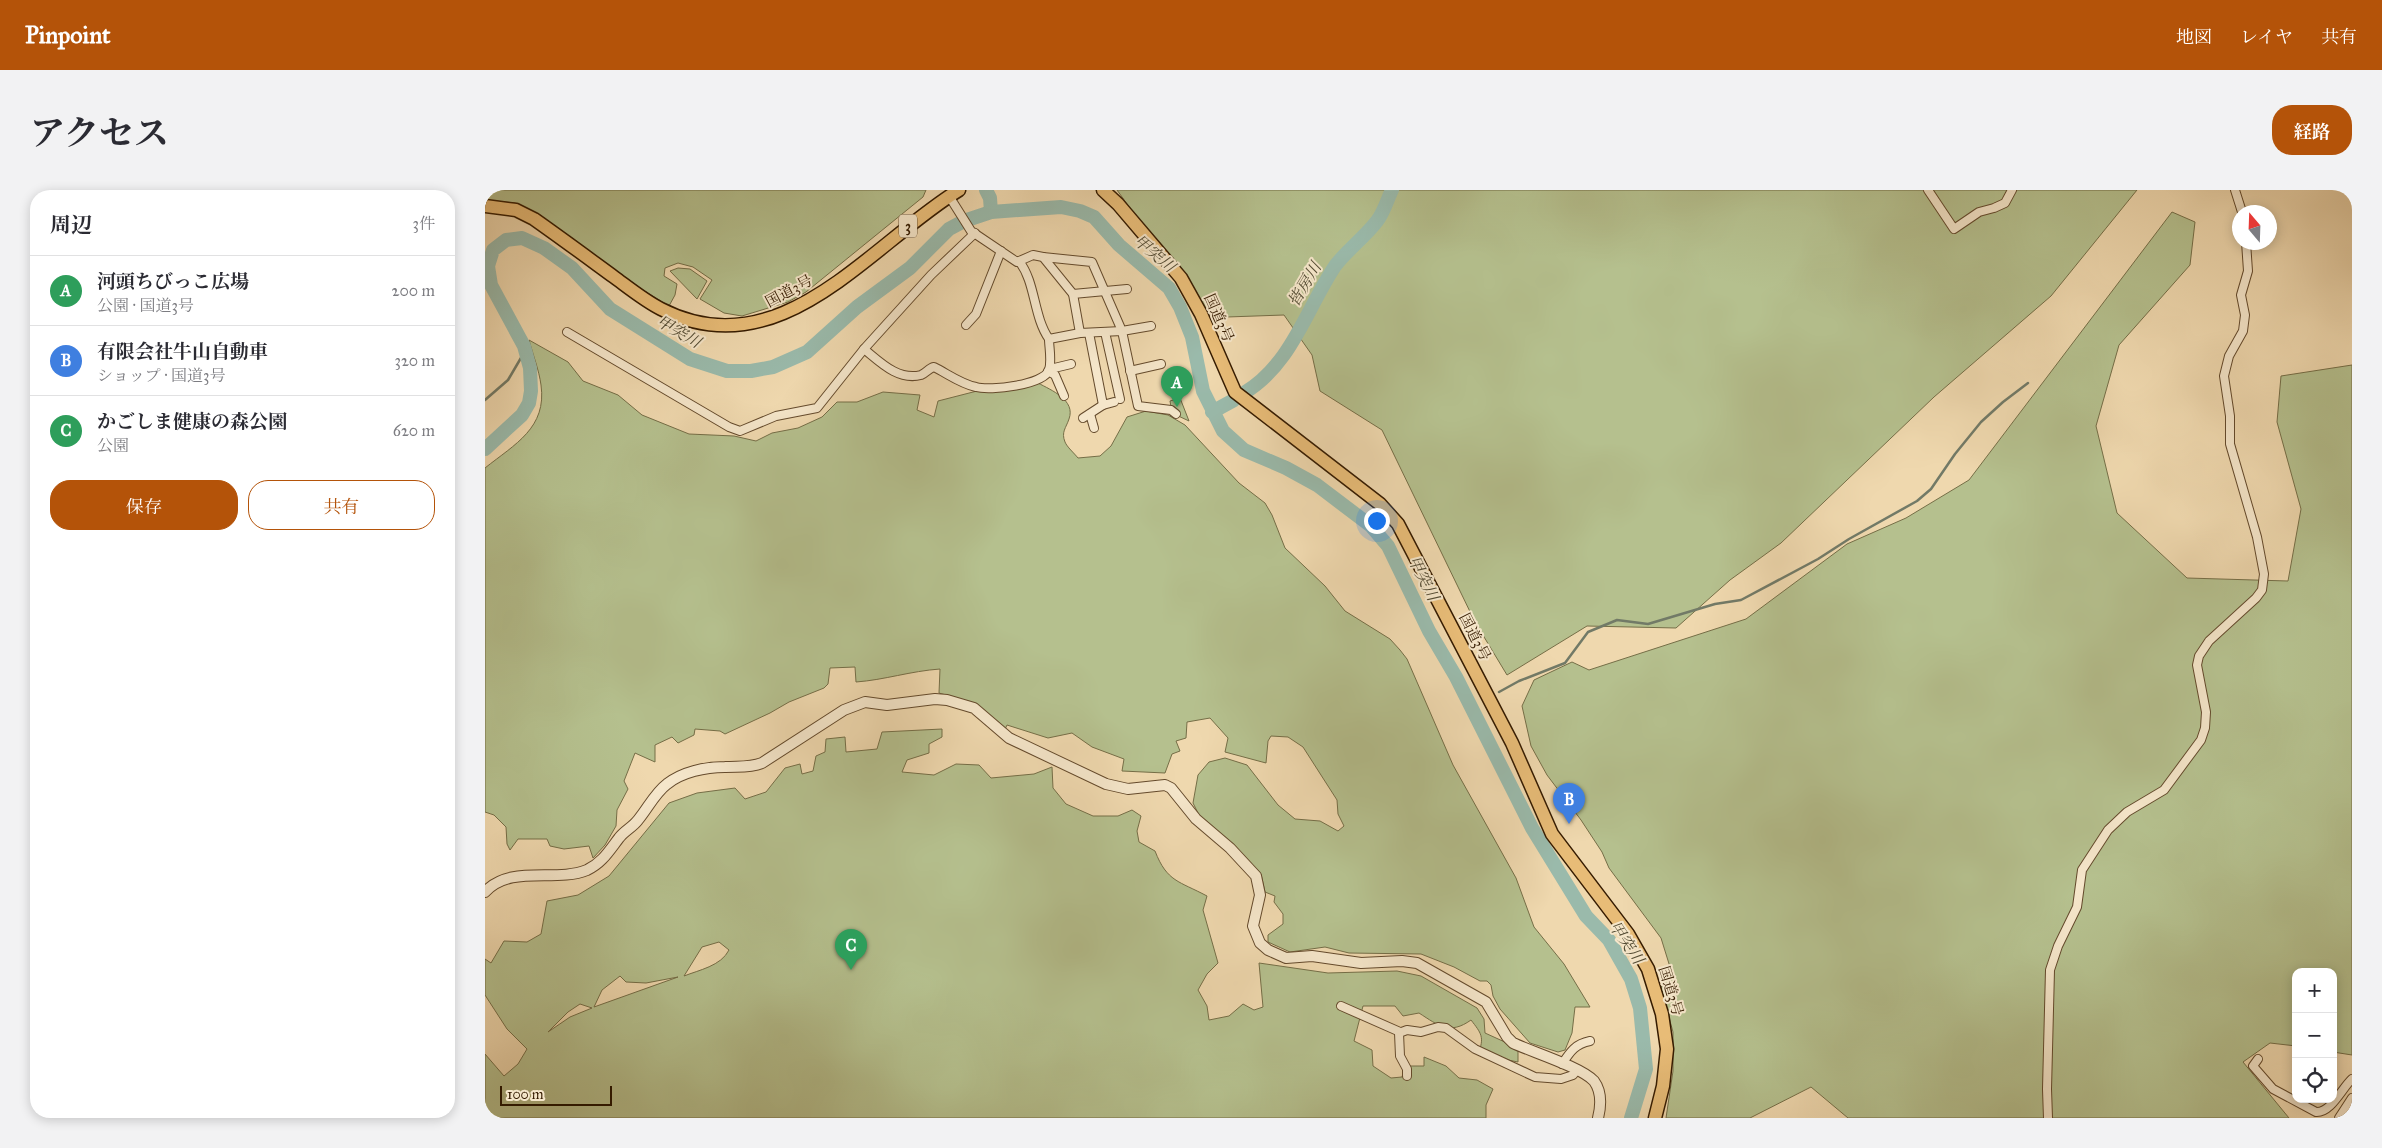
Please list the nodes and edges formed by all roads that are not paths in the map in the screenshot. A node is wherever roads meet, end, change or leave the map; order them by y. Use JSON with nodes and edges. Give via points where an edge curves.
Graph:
{"nodes":[{"id":1,"x":1103,"y":190,"type":"edge"},
{"id":2,"x":1928,"y":190,"type":"edge"},
{"id":3,"x":2012,"y":190,"type":"edge"},
{"id":4,"x":2235,"y":190,"type":"edge"},
{"id":5,"x":952,"y":195,"type":"edge"},
{"id":6,"x":2240,"y":205,"type":"edge"},
{"id":7,"x":485,"y":206,"type":"edge"},
{"id":8,"x":973,"y":232,"type":"junction"},
{"id":9,"x":2247,"y":250,"type":"edge"},
{"id":10,"x":1001,"y":251,"type":"junction"},
{"id":11,"x":1043,"y":257,"type":"junction"},
{"id":12,"x":1019,"y":261,"type":"junction"},
{"id":13,"x":1127,"y":288,"type":"dead end"},
{"id":14,"x":1104,"y":291,"type":"junction"},
{"id":15,"x":1073,"y":294,"type":"junction"},
{"id":16,"x":966,"y":325,"type":"dead end"},
{"id":17,"x":1151,"y":326,"type":"dead end"},
{"id":18,"x":1122,"y":331,"type":"junction"},
{"id":19,"x":567,"y":332,"type":"dead end"},
{"id":20,"x":1105,"y":332,"type":"junction"},
{"id":21,"x":1085,"y":333,"type":"junction"},
{"id":22,"x":1049,"y":338,"type":"junction"},
{"id":23,"x":864,"y":349,"type":"junction"},
{"id":24,"x":1071,"y":364,"type":"dead end"},
{"id":25,"x":1161,"y":364,"type":"dead end"},
{"id":26,"x":1049,"y":370,"type":"junction"},
{"id":27,"x":1130,"y":371,"type":"junction"},
{"id":28,"x":1064,"y":396,"type":"dead end"},
{"id":29,"x":1103,"y":405,"type":"junction"},
{"id":30,"x":1176,"y":414,"type":"dead end"},
{"id":31,"x":1094,"y":428,"type":"dead end"},
{"id":32,"x":485,"y":892,"type":"edge"},
{"id":33,"x":1341,"y":1006,"type":"dead end"},
{"id":34,"x":1401,"y":1032,"type":"junction"},
{"id":35,"x":1589,"y":1041,"type":"dead end"},
{"id":36,"x":2258,"y":1059,"type":"dead end"},
{"id":37,"x":1562,"y":1064,"type":"junction"},
{"id":38,"x":1577,"y":1070,"type":"junction"},
{"id":39,"x":1407,"y":1076,"type":"dead end"},
{"id":40,"x":2352,"y":1079,"type":"edge"},
{"id":41,"x":2352,"y":1098,"type":"edge"},
{"id":42,"x":1598,"y":1118,"type":"edge"},
{"id":43,"x":1655,"y":1118,"type":"edge"},
{"id":44,"x":2048,"y":1118,"type":"edge"},
{"id":45,"x":2339,"y":1118,"type":"edge"}],
"edges":[{"from":1,"to":43,"type":"highway","name":"国道3号","via":[[1119,204],[1181,278],[1201,314],[1235,392],[1380,504],[1398,524],[1512,743],[1552,834],[1628,934],[1649,969],[1662,1014],[1667,1049]]},
{"from":2,"to":3,"type":"street","via":[[1954,229],[1979,212],[2005,202]]},
{"from":4,"to":6,"type":"street"},
{"from":5,"to":7,"type":"highway","name":"国道3号","number":"3","via":[[935,204],[806,302],[767,321],[721,326],[691,321],[660,309],[534,219],[516,210]]},
{"from":5,"to":8,"type":"street"},
{"from":8,"to":10,"type":"street"},
{"from":8,"to":23,"type":"street"},
{"from":9,"to":44,"type":"street","via":[[2247,271],[2241,296],[2245,315],[2243,331],[2229,356],[2224,376],[2230,444],[2257,537],[2264,574],[2262,590],[2209,640],[2199,656],[2197,674],[2205,712],[2201,740],[2164,790],[2127,812],[2108,830],[2082,870],[2077,907],[2050,970]]},
{"from":10,"to":12,"type":"street"},
{"from":10,"to":16,"type":"street","via":[[976,314]]},
{"from":11,"to":12,"type":"street","via":[[1033,255]]},
{"from":11,"to":14,"type":"street","via":[[1092,262]]},
{"from":11,"to":15,"type":"street"},
{"from":12,"to":22,"type":"street","via":[[1027,272]]},
{"from":13,"to":14,"type":"street"},
{"from":14,"to":15,"type":"street"},
{"from":14,"to":18,"type":"street"},
{"from":15,"to":21,"type":"street"},
{"from":17,"to":18,"type":"street"},
{"from":18,"to":20,"type":"street"},
{"from":18,"to":27,"type":"street"},
{"from":19,"to":23,"type":"street","via":[[740,431],[777,416],[817,408]]},
{"from":20,"to":21,"type":"street"},
{"from":20,"to":29,"type":"street","via":[[1117,400]]},
{"from":21,"to":22,"type":"street"},
{"from":21,"to":29,"type":"street"},
{"from":22,"to":26,"type":"street"},
{"from":23,"to":26,"type":"street","via":[[891,372],[922,375],[934,367],[978,388],[1031,382],[1045,376]]},
{"from":24,"to":26,"type":"street"},
{"from":25,"to":27,"type":"street"},
{"from":26,"to":28,"type":"street","via":[[1055,375]]},
{"from":27,"to":30,"type":"street","via":[[1138,406],[1171,410]]},
{"from":29,"to":31,"type":"street","via":[[1087,416]]},
{"from":32,"to":37,"type":"street","via":[[491,885],[512,878],[577,873],[589,869],[607,855],[665,784],[713,767],[749,767],[762,763],[857,703],[887,705],[947,700],[974,708],[1009,738],[1101,782],[1123,788],[1171,788],[1196,819],[1256,876],[1260,896],[1253,926],[1260,943],[1275,955],[1286,958],[1312,956],[1367,964],[1417,963],[1486,1002],[1513,1043]]},
{"from":33,"to":34,"type":"street"},
{"from":34,"to":38,"type":"street","via":[[1445,1028],[1475,1049],[1535,1077],[1561,1079]]},
{"from":34,"to":39,"type":"street","via":[[1399,1050]]},
{"from":35,"to":37,"type":"street","via":[[1572,1049]]},
{"from":36,"to":40,"type":"street","via":[[2253,1066],[2273,1090],[2316,1112],[2327,1109]]},
{"from":37,"to":38,"type":"street"},
{"from":38,"to":42,"type":"street","via":[[1593,1080],[1599,1092]]},
{"from":41,"to":45,"type":"street"}]}
